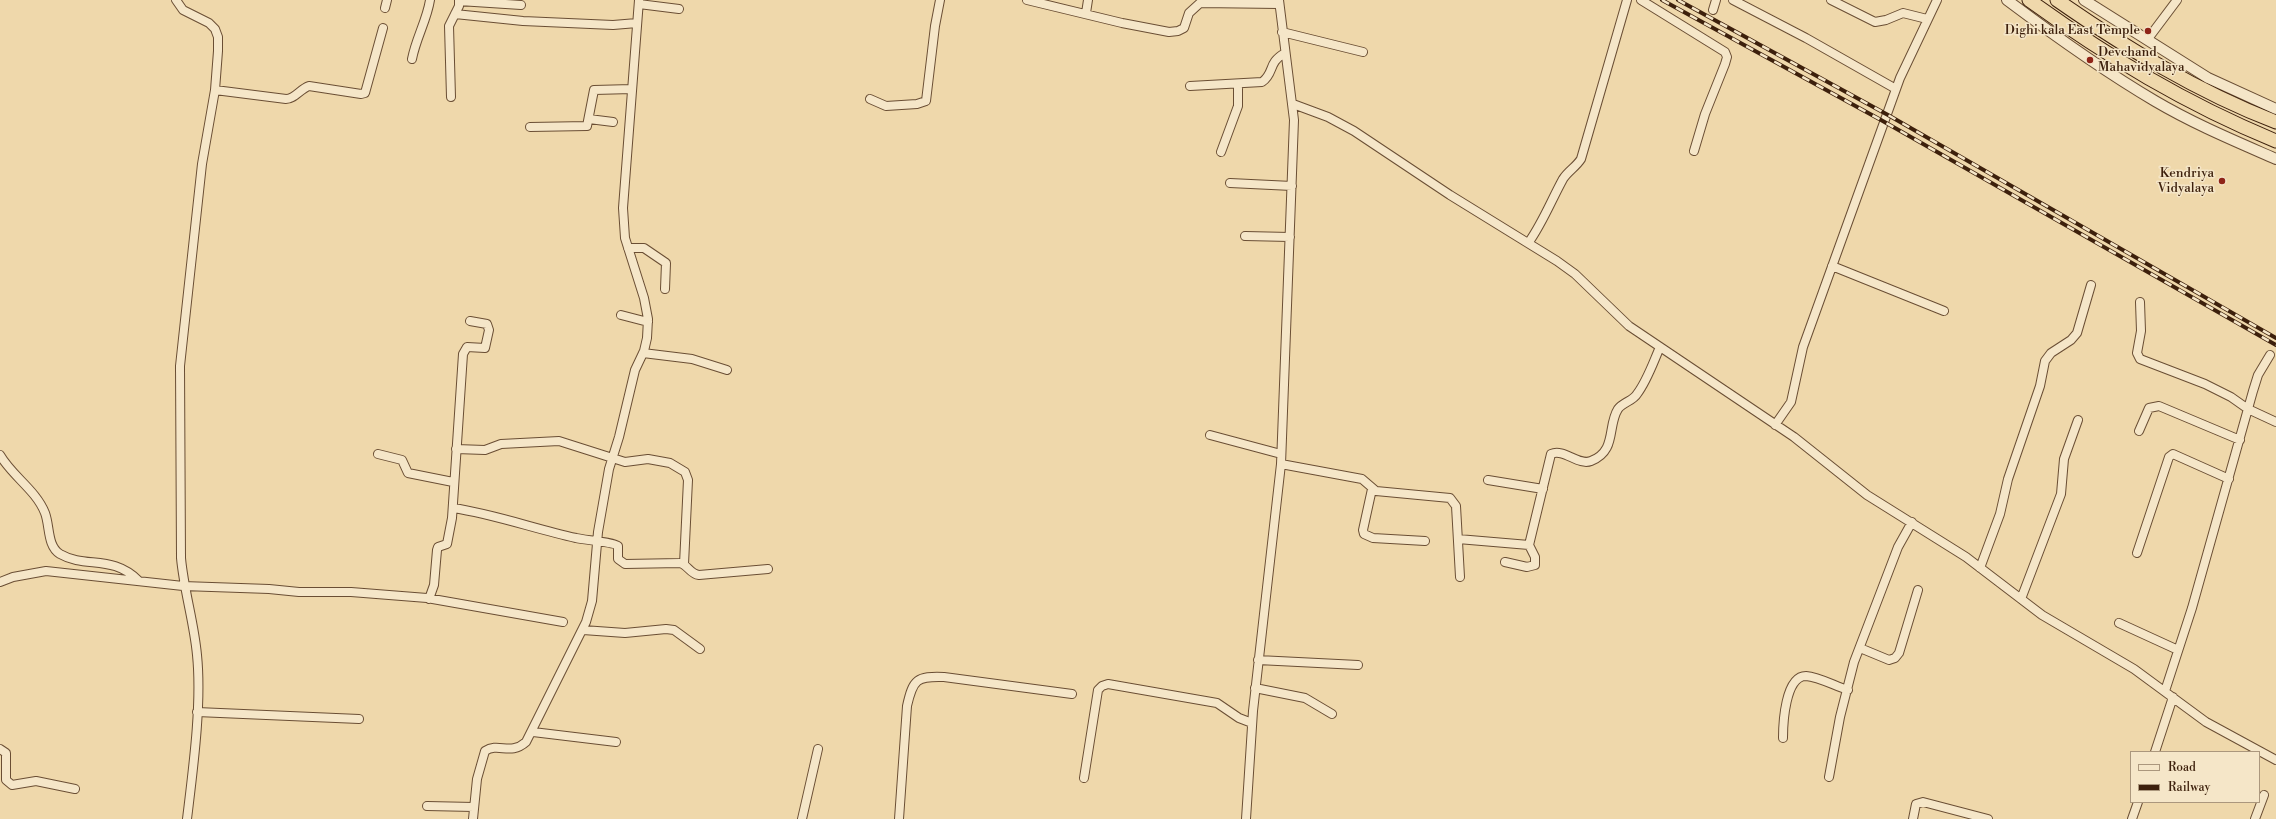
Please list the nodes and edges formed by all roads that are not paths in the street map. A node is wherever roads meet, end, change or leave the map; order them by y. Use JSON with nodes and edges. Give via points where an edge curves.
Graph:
{"nodes":[{"id":1,"x":176,"y":0,"type":"edge"},
{"id":2,"x":430,"y":0,"type":"edge"},
{"id":3,"x":459,"y":0,"type":"edge"},
{"id":4,"x":940,"y":0,"type":"edge"},
{"id":5,"x":1027,"y":0,"type":"edge"},
{"id":6,"x":1088,"y":0,"type":"edge"},
{"id":7,"x":1627,"y":0,"type":"edge"},
{"id":8,"x":1641,"y":0,"type":"edge"},
{"id":9,"x":1716,"y":0,"type":"edge"},
{"id":10,"x":1733,"y":0,"type":"edge"},
{"id":11,"x":1831,"y":0,"type":"edge"},
{"id":12,"x":1937,"y":0,"type":"edge"},
{"id":13,"x":2007,"y":0,"type":"edge"},
{"id":14,"x":2029,"y":0,"type":"edge"},
{"id":15,"x":2057,"y":0,"type":"edge"},
{"id":16,"x":2084,"y":0,"type":"edge"},
{"id":17,"x":2177,"y":0,"type":"edge"},
{"id":18,"x":639,"y":2,"type":"edge"},
{"id":19,"x":1279,"y":2,"type":"edge"},
{"id":20,"x":521,"y":5,"type":"dead end"},
{"id":21,"x":679,"y":9,"type":"dead end"},
{"id":22,"x":1713,"y":10,"type":"dead end"},
{"id":23,"x":1086,"y":13,"type":"junction"},
{"id":24,"x":455,"y":14,"type":"junction"},
{"id":25,"x":1926,"y":19,"type":"junction"},
{"id":26,"x":637,"y":23,"type":"junction"},
{"id":27,"x":383,"y":28,"type":"dead end"},
{"id":28,"x":1282,"y":32,"type":"junction"},
{"id":29,"x":2147,"y":40,"type":"junction"},
{"id":30,"x":1363,"y":52,"type":"dead end"},
{"id":31,"x":1285,"y":53,"type":"junction"},
{"id":32,"x":412,"y":59,"type":"dead end"},
{"id":33,"x":1238,"y":84,"type":"junction"},
{"id":34,"x":1190,"y":86,"type":"dead end"},
{"id":35,"x":632,"y":89,"type":"junction"},
{"id":36,"x":1896,"y":89,"type":"junction"},
{"id":37,"x":215,"y":90,"type":"junction"},
{"id":38,"x":450,"y":97,"type":"dead end"},
{"id":39,"x":870,"y":99,"type":"dead end"},
{"id":40,"x":1293,"y":104,"type":"junction"},
{"id":41,"x":2276,"y":109,"type":"edge"},
{"id":42,"x":589,"y":119,"type":"junction"},
{"id":43,"x":613,"y":122,"type":"dead end"},
{"id":44,"x":2276,"y":122,"type":"edge"},
{"id":45,"x":530,"y":127,"type":"dead end"},
{"id":46,"x":2276,"y":140,"type":"edge"},
{"id":47,"x":1694,"y":151,"type":"dead end"},
{"id":48,"x":1222,"y":152,"type":"dead end"},
{"id":49,"x":2276,"y":159,"type":"edge"},
{"id":50,"x":1230,"y":183,"type":"dead end"},
{"id":51,"x":1292,"y":186,"type":"junction"},
{"id":52,"x":1245,"y":236,"type":"dead end"},
{"id":53,"x":1290,"y":237,"type":"junction"},
{"id":54,"x":1529,"y":242,"type":"junction"},
{"id":55,"x":628,"y":248,"type":"junction"},
{"id":56,"x":1832,"y":266,"type":"junction"},
{"id":57,"x":2091,"y":286,"type":"dead end"},
{"id":58,"x":665,"y":289,"type":"dead end"},
{"id":59,"x":2140,"y":302,"type":"dead end"},
{"id":60,"x":1944,"y":311,"type":"dead end"},
{"id":61,"x":621,"y":314,"type":"dead end"},
{"id":62,"x":470,"y":321,"type":"dead end"},
{"id":63,"x":648,"y":322,"type":"junction"},
{"id":64,"x":1660,"y":348,"type":"junction"},
{"id":65,"x":643,"y":353,"type":"junction"},
{"id":66,"x":2270,"y":355,"type":"dead end"},
{"id":67,"x":727,"y":370,"type":"dead end"},
{"id":68,"x":2248,"y":409,"type":"junction"},
{"id":69,"x":2078,"y":420,"type":"dead end"},
{"id":70,"x":2276,"y":422,"type":"edge"},
{"id":71,"x":1775,"y":425,"type":"junction"},
{"id":72,"x":2138,"y":431,"type":"dead end"},
{"id":73,"x":1210,"y":435,"type":"dead end"},
{"id":74,"x":2240,"y":440,"type":"junction"},
{"id":75,"x":456,"y":449,"type":"junction"},
{"id":76,"x":378,"y":454,"type":"dead end"},
{"id":77,"x":1281,"y":454,"type":"junction"},
{"id":78,"x":0,"y":455,"type":"edge"},
{"id":79,"x":612,"y":459,"type":"junction"},
{"id":80,"x":1281,"y":464,"type":"junction"},
{"id":81,"x":2229,"y":479,"type":"junction"},
{"id":82,"x":1488,"y":480,"type":"dead end"},
{"id":83,"x":453,"y":482,"type":"junction"},
{"id":84,"x":1372,"y":489,"type":"junction"},
{"id":85,"x":1543,"y":489,"type":"junction"},
{"id":86,"x":453,"y":508,"type":"junction"},
{"id":87,"x":1912,"y":522,"type":"junction"},
{"id":88,"x":1458,"y":538,"type":"junction"},
{"id":89,"x":1425,"y":541,"type":"dead end"},
{"id":90,"x":597,"y":542,"type":"junction"},
{"id":91,"x":1529,"y":545,"type":"junction"},
{"id":92,"x":2137,"y":553,"type":"dead end"},
{"id":93,"x":1505,"y":562,"type":"dead end"},
{"id":94,"x":684,"y":564,"type":"junction"},
{"id":95,"x":1980,"y":568,"type":"junction"},
{"id":96,"x":768,"y":569,"type":"dead end"},
{"id":97,"x":1460,"y":577,"type":"dead end"},
{"id":98,"x":139,"y":581,"type":"junction"},
{"id":99,"x":0,"y":582,"type":"edge"},
{"id":100,"x":183,"y":586,"type":"junction"},
{"id":101,"x":1918,"y":590,"type":"dead end"},
{"id":102,"x":429,"y":599,"type":"junction"},
{"id":103,"x":2021,"y":599,"type":"junction"},
{"id":104,"x":563,"y":622,"type":"dead end"},
{"id":105,"x":2118,"y":623,"type":"dead end"},
{"id":106,"x":583,"y":630,"type":"junction"},
{"id":107,"x":1860,"y":648,"type":"junction"},
{"id":108,"x":700,"y":649,"type":"dead end"},
{"id":109,"x":2178,"y":650,"type":"junction"},
{"id":110,"x":1258,"y":660,"type":"junction"},
{"id":111,"x":1358,"y":666,"type":"dead end"},
{"id":112,"x":1255,"y":688,"type":"junction"},
{"id":113,"x":1848,"y":690,"type":"junction"},
{"id":114,"x":2165,"y":691,"type":"junction"},
{"id":115,"x":1072,"y":694,"type":"dead end"},
{"id":116,"x":2173,"y":697,"type":"junction"},
{"id":117,"x":197,"y":712,"type":"junction"},
{"id":118,"x":1332,"y":714,"type":"dead end"},
{"id":119,"x":358,"y":719,"type":"dead end"},
{"id":120,"x":1252,"y":723,"type":"junction"},
{"id":121,"x":533,"y":732,"type":"junction"},
{"id":122,"x":1783,"y":738,"type":"dead end"},
{"id":123,"x":616,"y":742,"type":"dead end"},
{"id":124,"x":0,"y":749,"type":"edge"},
{"id":125,"x":818,"y":749,"type":"dead end"},
{"id":126,"x":2154,"y":751,"type":"edge"},
{"id":127,"x":2276,"y":758,"type":"edge"},
{"id":128,"x":1829,"y":777,"type":"dead end"},
{"id":129,"x":1084,"y":778,"type":"dead end"},
{"id":130,"x":3,"y":780,"type":"edge"},
{"id":131,"x":75,"y":789,"type":"dead end"},
{"id":132,"x":2264,"y":795,"type":"dead end"},
{"id":133,"x":2138,"y":803,"type":"edge"},
{"id":134,"x":427,"y":806,"type":"dead end"},
{"id":135,"x":474,"y":808,"type":"junction"},
{"id":136,"x":186,"y":819,"type":"edge"},
{"id":137,"x":473,"y":819,"type":"edge"},
{"id":138,"x":802,"y":819,"type":"edge"},
{"id":139,"x":899,"y":819,"type":"edge"},
{"id":140,"x":1246,"y":819,"type":"edge"},
{"id":141,"x":1913,"y":819,"type":"edge"},
{"id":142,"x":1988,"y":819,"type":"edge"},
{"id":143,"x":2132,"y":819,"type":"edge"},
{"id":144,"x":2255,"y":819,"type":"edge"}],
"edges":[{"from":1,"to":37,"type":"street","via":[[183,10],[215,28],[218,51]]},
{"from":2,"to":32,"type":"street"},
{"from":3,"to":20,"type":"street"},
{"from":3,"to":24,"type":"street"},
{"from":4,"to":39,"type":"street","via":[[926,101],[886,106]]},
{"from":5,"to":23,"type":"street"},
{"from":6,"to":23,"type":"street"},
{"from":7,"to":54,"type":"street","via":[[1581,159],[1563,178],[1544,220]]},
{"from":8,"to":47,"type":"street","via":[[1725,52],[1727,58],[1704,114]]},
{"from":9,"to":22,"type":"street"},
{"from":10,"to":36,"type":"street"},
{"from":11,"to":25,"type":"street","via":[[1875,22],[1903,13]]},
{"from":12,"to":25,"type":"street"},
{"from":13,"to":49,"type":"street","via":[[2096,64],[2156,102],[2206,129]]},
{"from":14,"to":46,"type":"highway","via":[[2083,38],[2160,86],[2208,111]]},
{"from":15,"to":44,"type":"highway","via":[[2180,77],[2227,102]]},
{"from":16,"to":29,"type":"street"},
{"from":17,"to":29,"type":"street"},
{"from":18,"to":21,"type":"street"},
{"from":18,"to":26,"type":"street"},
{"from":19,"to":23,"type":"street","via":[[1200,3],[1189,13],[1184,28],[1169,32]]},
{"from":19,"to":28,"type":"street"},
{"from":24,"to":26,"type":"street","via":[[523,21],[613,25]]},
{"from":24,"to":38,"type":"street","via":[[449,26]]},
{"from":25,"to":36,"type":"street"},
{"from":26,"to":35,"type":"street"},
{"from":27,"to":37,"type":"street","via":[[365,92],[361,94],[309,86],[302,88],[292,98],[286,99]]},
{"from":28,"to":30,"type":"street"},
{"from":28,"to":31,"type":"street"},
{"from":29,"to":41,"type":"street","via":[[2208,78]]},
{"from":31,"to":33,"type":"street","via":[[1275,59],[1267,78],[1262,82]]},
{"from":31,"to":40,"type":"street"},
{"from":33,"to":34,"type":"street"},
{"from":33,"to":48,"type":"street","via":[[1238,106]]},
{"from":35,"to":42,"type":"street","via":[[594,90]]},
{"from":35,"to":55,"type":"street","via":[[623,208]]},
{"from":36,"to":56,"type":"street"},
{"from":37,"to":100,"type":"street","via":[[202,164],[180,366]]},
{"from":40,"to":51,"type":"street"},
{"from":40,"to":54,"type":"street","via":[[1328,117],[1354,131],[1450,195]]},
{"from":42,"to":43,"type":"street"},
{"from":42,"to":45,"type":"street","via":[[587,126],[584,127]]},
{"from":50,"to":51,"type":"street"},
{"from":51,"to":53,"type":"street"},
{"from":52,"to":53,"type":"street"},
{"from":53,"to":77,"type":"street"},
{"from":54,"to":64,"type":"street","via":[[1574,274],[1628,326]]},
{"from":55,"to":58,"type":"street","via":[[644,248],[666,263]]},
{"from":55,"to":63,"type":"street","via":[[644,298]]},
{"from":56,"to":60,"type":"street"},
{"from":56,"to":71,"type":"street","via":[[1803,347],[1791,402]]},
{"from":57,"to":95,"type":"street","via":[[2077,333],[2051,353],[2045,361],[2040,386],[2008,479],[2000,514]]},
{"from":59,"to":68,"type":"street","via":[[2141,331],[2137,353],[2140,359],[2205,384]]},
{"from":61,"to":63,"type":"street"},
{"from":62,"to":75,"type":"street","via":[[487,324],[489,330],[484,348],[466,347],[463,354]]},
{"from":63,"to":65,"type":"street"},
{"from":64,"to":71,"type":"street"},
{"from":64,"to":85,"type":"street","via":[[1637,395],[1619,408],[1613,422],[1612,436],[1603,453],[1586,462],[1555,452],[1551,454]]},
{"from":65,"to":67,"type":"street","via":[[692,358]]},
{"from":65,"to":79,"type":"street","via":[[635,370]]},
{"from":66,"to":68,"type":"street","via":[[2258,376]]},
{"from":68,"to":70,"type":"street"},
{"from":68,"to":74,"type":"street"},
{"from":69,"to":103,"type":"street","via":[[2062,468],[2061,494]]},
{"from":71,"to":87,"type":"street","via":[[1811,449],[1867,495]]},
{"from":72,"to":74,"type":"street","via":[[2153,405]]},
{"from":73,"to":77,"type":"street"},
{"from":74,"to":81,"type":"street"},
{"from":75,"to":79,"type":"street","via":[[485,450],[501,444],[559,441]]},
{"from":75,"to":83,"type":"street"},
{"from":76,"to":83,"type":"street","via":[[402,460],[408,474]]},
{"from":77,"to":80,"type":"street"},
{"from":78,"to":98,"type":"street","via":[[39,501],[56,552],[70,558],[118,566],[130,571]]},
{"from":79,"to":90,"type":"street"},
{"from":79,"to":94,"type":"street","via":[[629,463],[648,459],[670,463],[685,472],[688,488]]},
{"from":80,"to":84,"type":"street","via":[[1362,479]]},
{"from":80,"to":110,"type":"street"},
{"from":81,"to":92,"type":"street","via":[[2173,454],[2169,456]]},
{"from":81,"to":109,"type":"street"},
{"from":82,"to":85,"type":"street"},
{"from":83,"to":86,"type":"street"},
{"from":84,"to":88,"type":"street","via":[[1450,498],[1456,506]]},
{"from":84,"to":89,"type":"street","via":[[1364,534],[1372,538]]},
{"from":85,"to":91,"type":"street"},
{"from":86,"to":90,"type":"street"},
{"from":86,"to":102,"type":"street","via":[[447,544],[437,550],[433,590]]},
{"from":87,"to":95,"type":"street"},
{"from":87,"to":107,"type":"street","via":[[1898,547]]},
{"from":88,"to":91,"type":"street"},
{"from":88,"to":97,"type":"street"},
{"from":90,"to":94,"type":"street","via":[[616,544],[618,559],[625,564]]},
{"from":90,"to":106,"type":"street","via":[[592,601]]},
{"from":91,"to":93,"type":"street","via":[[1535,557],[1535,566]]},
{"from":94,"to":96,"type":"street","via":[[691,573],[699,575]]},
{"from":95,"to":103,"type":"street"},
{"from":98,"to":99,"type":"street","via":[[46,571],[12,577]]},
{"from":98,"to":100,"type":"street"},
{"from":100,"to":102,"type":"street","via":[[351,592]]},
{"from":100,"to":117,"type":"street","via":[[197,655]]},
{"from":101,"to":107,"type":"street","via":[[1899,653],[1895,658],[1889,660]]},
{"from":102,"to":104,"type":"street"},
{"from":103,"to":114,"type":"street","via":[[2053,622],[2134,669]]},
{"from":105,"to":109,"type":"street"},
{"from":106,"to":108,"type":"street","via":[[625,634],[674,630]]},
{"from":106,"to":121,"type":"street"},
{"from":107,"to":113,"type":"street"},
{"from":109,"to":114,"type":"street"},
{"from":110,"to":111,"type":"street"},
{"from":110,"to":112,"type":"street"},
{"from":112,"to":118,"type":"street","via":[[1305,698]]},
{"from":112,"to":120,"type":"street"},
{"from":113,"to":122,"type":"street","via":[[1810,677],[1800,678],[1795,682],[1785,704]]},
{"from":113,"to":128,"type":"street","via":[[1837,729]]},
{"from":114,"to":116,"type":"street"},
{"from":115,"to":139,"type":"street","via":[[944,677],[926,676],[916,680],[911,688],[907,706]]},
{"from":116,"to":126,"type":"street"},
{"from":116,"to":127,"type":"street","via":[[2206,722]]},
{"from":117,"to":119,"type":"street"},
{"from":117,"to":136,"type":"street"},
{"from":120,"to":129,"type":"street","via":[[1239,718],[1217,703],[1108,684],[1098,690]]},
{"from":120,"to":140,"type":"street"},
{"from":121,"to":123,"type":"street"},
{"from":121,"to":135,"type":"street","via":[[526,742],[514,749],[490,748],[485,751],[477,779]]},
{"from":124,"to":130,"type":"street","via":[[6,752]]},
{"from":125,"to":138,"type":"street"},
{"from":130,"to":131,"type":"street","via":[[12,785],[36,781]]},
{"from":132,"to":144,"type":"street"},
{"from":133,"to":143,"type":"street"},
{"from":134,"to":135,"type":"street"},
{"from":135,"to":137,"type":"street"},
{"from":141,"to":142,"type":"street","via":[[1916,804],[1923,802]]}]}
